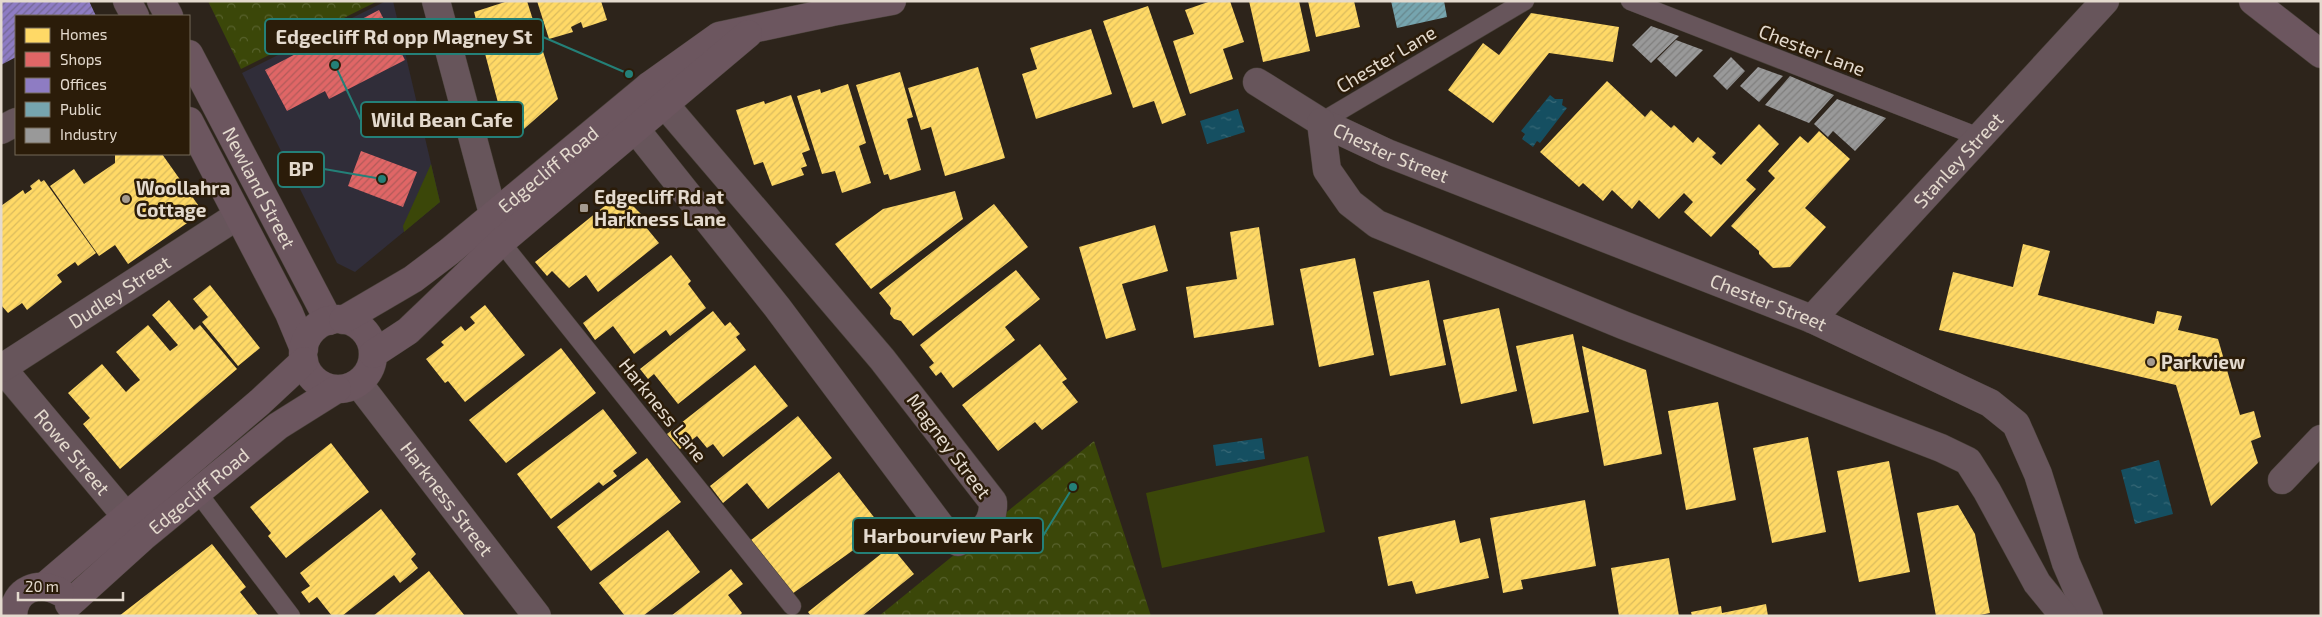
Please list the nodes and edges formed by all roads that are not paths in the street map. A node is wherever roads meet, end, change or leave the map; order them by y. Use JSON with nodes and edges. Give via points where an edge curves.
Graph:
{"nodes":[{"id":1,"x":126,"y":1,"type":"edge"},
{"id":2,"x":161,"y":1,"type":"edge"},
{"id":3,"x":436,"y":1,"type":"edge"},
{"id":4,"x":892,"y":1,"type":"edge"},
{"id":5,"x":1525,"y":1,"type":"edge"},
{"id":6,"x":1630,"y":1,"type":"edge"},
{"id":7,"x":2105,"y":1,"type":"edge"},
{"id":8,"x":2253,"y":1,"type":"edge"},
{"id":9,"x":134,"y":15,"type":"edge"},
{"id":10,"x":168,"y":15,"type":"edge"},
{"id":11,"x":2321,"y":54,"type":"edge"},
{"id":12,"x":190,"y":56,"type":"edge"},
{"id":13,"x":1258,"y":82,"type":"dead end"},
{"id":14,"x":657,"y":95,"type":"junction"},
{"id":15,"x":627,"y":119,"type":"junction"},
{"id":16,"x":190,"y":122,"type":"edge"},
{"id":17,"x":1321,"y":122,"type":"junction"},
{"id":18,"x":15,"y":123,"type":"edge"},
{"id":19,"x":1,"y":130,"type":"edge"},
{"id":20,"x":1980,"y":137,"type":"junction"},
{"id":21,"x":237,"y":216,"type":"junction"},
{"id":22,"x":494,"y":216,"type":"junction"},
{"id":23,"x":501,"y":242,"type":"junction"},
{"id":24,"x":1812,"y":319,"type":"junction"},
{"id":25,"x":336,"y":320,"type":"junction"},
{"id":26,"x":373,"y":354,"type":"junction"},
{"id":27,"x":304,"y":355,"type":"junction"},
{"id":28,"x":2,"y":367,"type":"edge"},
{"id":29,"x":348,"y":386,"type":"junction"},
{"id":30,"x":2321,"y":438,"type":"edge"},
{"id":31,"x":2282,"y":480,"type":"dead end"},
{"id":32,"x":198,"y":493,"type":"junction"},
{"id":33,"x":135,"y":527,"type":"junction"},
{"id":34,"x":45,"y":586,"type":"junction"},
{"id":35,"x":792,"y":606,"type":"dead end"},
{"id":36,"x":70,"y":610,"type":"edge"},
{"id":37,"x":13,"y":616,"type":"edge"},
{"id":38,"x":291,"y":616,"type":"edge"},
{"id":39,"x":537,"y":616,"type":"edge"},
{"id":40,"x":2064,"y":616,"type":"edge"},
{"id":41,"x":2089,"y":616,"type":"edge"}],
"edges":[{"from":1,"to":9,"type":"street"},
{"from":2,"to":10,"type":"street"},
{"from":3,"to":22,"type":"street"},
{"from":4,"to":14,"type":"street","name":"Edgecliff Road","via":[[719,36]]},
{"from":5,"to":17,"type":"lane","name":"Chester Lane"},
{"from":6,"to":20,"type":"lane","name":"Chester Lane"},
{"from":7,"to":20,"type":"street","name":"Stanley Street"},
{"from":8,"to":11,"type":"street"},
{"from":12,"to":25,"type":"street","name":"Newland Street"},
{"from":13,"to":17,"type":"street","name":"Chester Street"},
{"from":14,"to":15,"type":"street","name":"Edgecliff Road"},
{"from":14,"to":15,"type":"street","name":"Magney Street","via":[[882,359],[993,502],[994,514],[979,534],[958,542],[948,536],[783,315]]},
{"from":15,"to":22,"type":"street","name":"Edgecliff Road"},
{"from":15,"to":23,"type":"street","name":"Edgecliff Road"},
{"from":16,"to":21,"type":"street","name":"Newland Street"},
{"from":17,"to":24,"type":"street","name":"Chester Street","via":[[1387,153]]},
{"from":17,"to":40,"type":"street","name":"Chester Street","via":[[1327,170],[1350,203],[1377,224],[1968,461],[2036,583]]},
{"from":18,"to":19,"type":"street"},
{"from":20,"to":24,"type":"street","name":"Stanley Street"},
{"from":21,"to":27,"type":"street","name":"Newland Street","via":[[289,313]]},
{"from":21,"to":28,"type":"street","name":"Dudley Street"},
{"from":22,"to":23,"type":"street"},
{"from":22,"to":25,"type":"street","name":"Edgecliff Road","via":[[413,279]]},
{"from":23,"to":26,"type":"street","name":"Edgecliff Road","via":[[408,332]]},
{"from":23,"to":35,"type":"lane","name":"Harkness Lane"},
{"from":24,"to":41,"type":"street","name":"Chester Street","via":[[1990,403],[2016,424],[2038,474],[2066,563]]},
{"from":25,"to":26,"type":"street","via":[[353,322],[365,331]]},
{"from":25,"to":27,"type":"street","via":[[312,331]]},
{"from":26,"to":29,"type":"street","via":[[372,365]]},
{"from":27,"to":29,"type":"street","via":[[307,370],[319,384]]},
{"from":27,"to":33,"type":"street","name":"Edgecliff Road"},
{"from":28,"to":33,"type":"street","name":"Rowe Street"},
{"from":29,"to":32,"type":"street","name":"Edgecliff Road","via":[[278,426]]},
{"from":29,"to":39,"type":"street","name":"Harkness Street"},
{"from":30,"to":31,"type":"street"},
{"from":32,"to":33,"type":"street","name":"Edgecliff Road"},
{"from":32,"to":38,"type":"lane"},
{"from":33,"to":34,"type":"street","name":"Edgecliff Road"},
{"from":33,"to":36,"type":"street","name":"Edgecliff Road"},
{"from":34,"to":36,"type":"street","via":[[60,592]]},
{"from":34,"to":37,"type":"street","name":"Edgecliff Road","via":[[36,586],[21,595]]}]}
